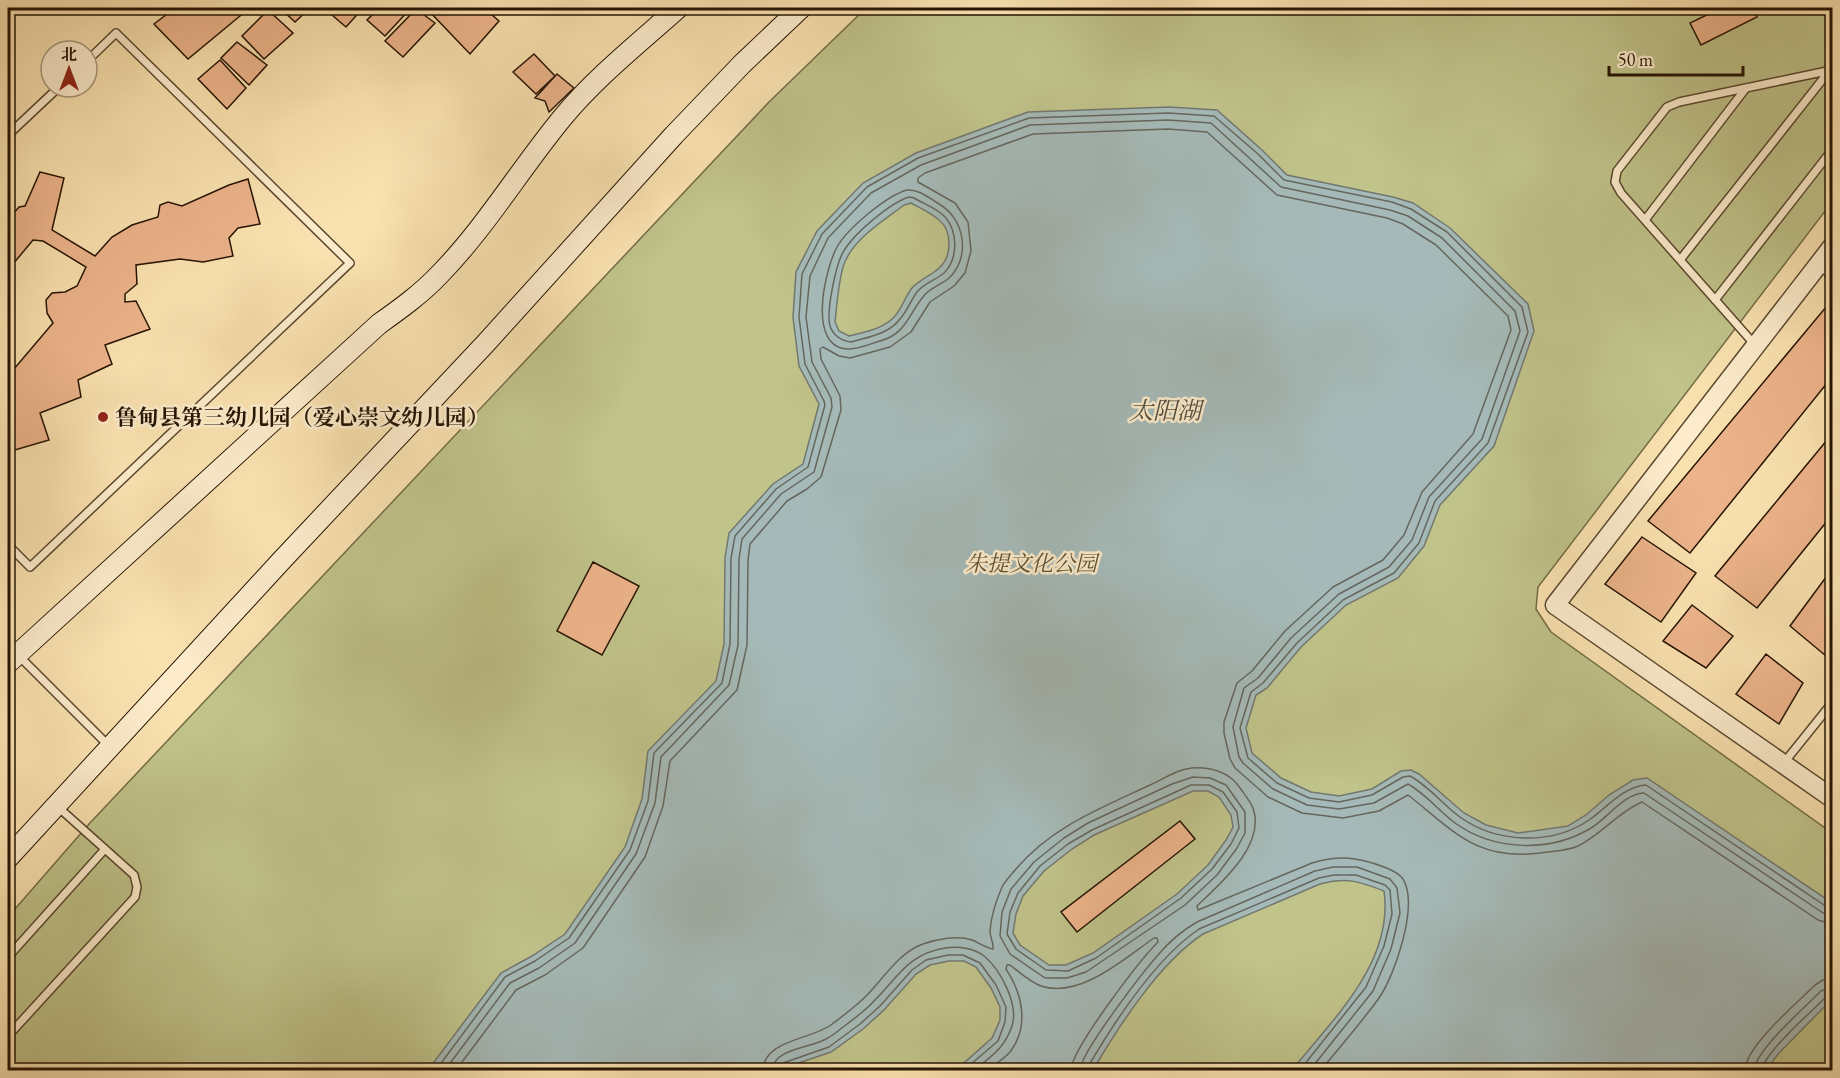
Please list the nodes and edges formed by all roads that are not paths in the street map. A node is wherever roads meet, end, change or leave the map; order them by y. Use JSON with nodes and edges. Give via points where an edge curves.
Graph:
{"nodes":[{"id":1,"x":678,"y":8,"type":"edge"},
{"id":2,"x":801,"y":8,"type":"edge"},
{"id":3,"x":99,"y":49,"type":"edge"},
{"id":4,"x":1831,"y":70,"type":"edge"},
{"id":5,"x":1746,"y":88,"type":"junction"},
{"id":6,"x":46,"y":99,"type":"edge"},
{"id":7,"x":8,"y":135,"type":"edge"},
{"id":8,"x":1833,"y":150,"type":"edge"},
{"id":9,"x":1645,"y":220,"type":"junction"},
{"id":10,"x":1833,"y":247,"type":"edge"},
{"id":11,"x":1680,"y":260,"type":"junction"},
{"id":12,"x":1826,"y":271,"type":"edge"},
{"id":13,"x":1716,"y":300,"type":"junction"},
{"id":14,"x":1756,"y":346,"type":"junction"},
{"id":15,"x":8,"y":545,"type":"edge"},
{"id":16,"x":10,"y":654,"type":"edge"},
{"id":17,"x":1833,"y":704,"type":"edge"},
{"id":18,"x":110,"y":747,"type":"junction"},
{"id":19,"x":1783,"y":764,"type":"junction"},
{"id":20,"x":1833,"y":798,"type":"edge"},
{"id":21,"x":56,"y":806,"type":"junction"},
{"id":22,"x":105,"y":849,"type":"junction"},
{"id":23,"x":8,"y":858,"type":"edge"},
{"id":24,"x":8,"y":957,"type":"edge"},
{"id":25,"x":8,"y":1036,"type":"edge"}],
"edges":[{"from":1,"to":16,"type":"main road","via":[[589,88],[564,116],[439,276],[379,324]]},
{"from":2,"to":18,"type":"main road","via":[[674,135]]},
{"from":3,"to":15,"type":"lane","via":[[116,33],[350,263],[30,567]]},
{"from":4,"to":5,"type":"lane"},
{"from":4,"to":11,"type":"lane"},
{"from":5,"to":9,"type":"lane"},
{"from":5,"to":9,"type":"lane","via":[[1667,107],[1617,171],[1615,182],[1621,193]]},
{"from":6,"to":7,"type":"lane"},
{"from":8,"to":13,"type":"lane"},
{"from":9,"to":11,"type":"lane"},
{"from":10,"to":12,"type":"street"},
{"from":11,"to":13,"type":"lane"},
{"from":12,"to":14,"type":"street"},
{"from":13,"to":14,"type":"lane"},
{"from":14,"to":19,"type":"street","via":[[1555,605]]},
{"from":16,"to":18,"type":"lane"},
{"from":17,"to":19,"type":"lane"},
{"from":18,"to":21,"type":"main road"},
{"from":19,"to":20,"type":"street"},
{"from":21,"to":22,"type":"lane"},
{"from":21,"to":23,"type":"main road"},
{"from":22,"to":24,"type":"lane"},
{"from":22,"to":25,"type":"lane","via":[[134,875],[135,897]]}]}
